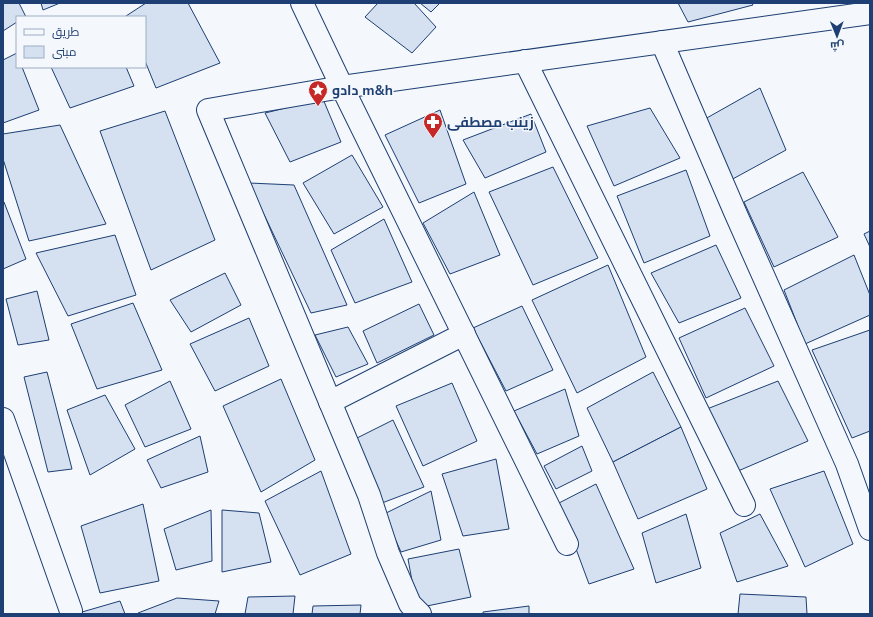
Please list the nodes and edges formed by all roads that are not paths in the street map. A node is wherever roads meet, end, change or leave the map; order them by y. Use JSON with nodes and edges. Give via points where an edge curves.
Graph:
{"nodes":[{"id":1,"x":302,"y":3,"type":"edge"},
{"id":2,"x":870,"y":13,"type":"edge"},
{"id":3,"x":662,"y":42,"type":"junction"},
{"id":4,"x":525,"y":61,"type":"junction"},
{"id":5,"x":342,"y":87,"type":"junction"},
{"id":6,"x":464,"y":334,"type":"junction"},
{"id":7,"x":330,"y":402,"type":"junction"},
{"id":8,"x":3,"y":419,"type":"edge"},
{"id":9,"x":744,"y":505,"type":"dead end"},
{"id":10,"x":870,"y":529,"type":"edge"},
{"id":11,"x":567,"y":544,"type":"dead end"},
{"id":12,"x":71,"y":611,"type":"dead end"},
{"id":13,"x":420,"y":614,"type":"edge"}],
"edges":[{"from":1,"to":5,"type":"street"},
{"from":2,"to":3,"type":"street"},
{"from":3,"to":4,"type":"street"},
{"from":3,"to":10,"type":"street","via":[[847,464]]},
{"from":4,"to":5,"type":"street"},
{"from":4,"to":9,"type":"street"},
{"from":5,"to":6,"type":"street"},
{"from":5,"to":7,"type":"street","via":[[208,110]]},
{"from":6,"to":7,"type":"street"},
{"from":6,"to":11,"type":"street"},
{"from":7,"to":13,"type":"street","via":[[369,495],[388,553],[410,604]]},
{"from":8,"to":12,"type":"street"}]}
